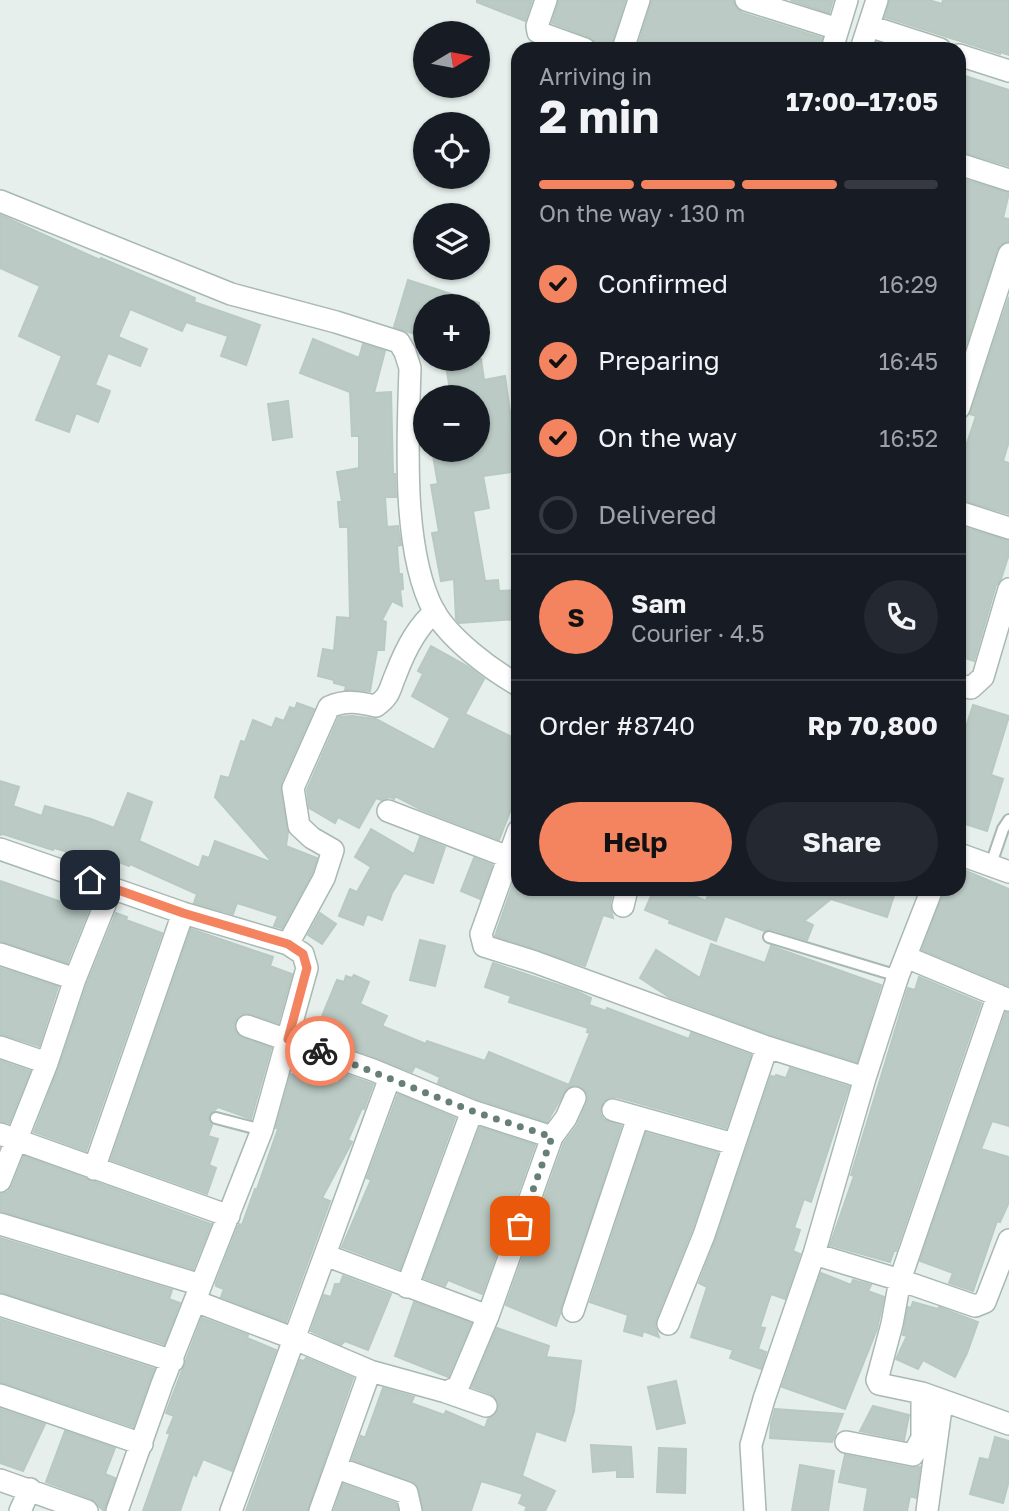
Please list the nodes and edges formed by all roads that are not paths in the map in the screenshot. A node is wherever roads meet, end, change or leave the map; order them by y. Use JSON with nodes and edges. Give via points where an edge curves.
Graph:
{"nodes":[{"id":1,"x":546,"y":0,"type":"edge"},
{"id":2,"x":639,"y":0,"type":"edge"},
{"id":3,"x":746,"y":0,"type":"edge"},
{"id":4,"x":847,"y":0,"type":"edge"},
{"id":5,"x":877,"y":0,"type":"edge"},
{"id":6,"x":869,"y":26,"type":"junction"},
{"id":7,"x":835,"y":39,"type":"edge"},
{"id":8,"x":566,"y":42,"type":"edge"},
{"id":9,"x":625,"y":42,"type":"edge"},
{"id":10,"x":863,"y":42,"type":"edge"},
{"id":11,"x":918,"y":42,"type":"edge"},
{"id":12,"x":966,"y":57,"type":"edge"},
{"id":13,"x":1009,"y":71,"type":"edge"},
{"id":14,"x":966,"y":166,"type":"edge"},
{"id":15,"x":1009,"y":180,"type":"edge"},
{"id":16,"x":0,"y":201,"type":"edge"},
{"id":17,"x":1009,"y":254,"type":"edge"},
{"id":18,"x":966,"y":386,"type":"edge"},
{"id":19,"x":966,"y":514,"type":"edge"},
{"id":20,"x":1009,"y":528,"type":"edge"},
{"id":21,"x":1009,"y":589,"type":"edge"},
{"id":22,"x":435,"y":612,"type":"junction"},
{"id":23,"x":511,"y":680,"type":"edge"},
{"id":24,"x":966,"y":687,"type":"edge"},
{"id":25,"x":388,"y":811,"type":"dead end"},
{"id":26,"x":1009,"y":820,"type":"edge"},
{"id":27,"x":0,"y":849,"type":"edge"},
{"id":28,"x":511,"y":849,"type":"edge"},
{"id":29,"x":966,"y":856,"type":"edge"},
{"id":30,"x":508,"y":857,"type":"junction"},
{"id":31,"x":1000,"y":868,"type":"edge"},
{"id":32,"x":112,"y":887,"type":"junction"},
{"id":33,"x":929,"y":896,"type":"edge"},
{"id":34,"x":183,"y":913,"type":"junction"},
{"id":35,"x":769,"y":937,"type":"dead end"},
{"id":36,"x":288,"y":944,"type":"junction"},
{"id":37,"x":0,"y":954,"type":"edge"},
{"id":38,"x":902,"y":966,"type":"junction"},
{"id":39,"x":75,"y":979,"type":"junction"},
{"id":40,"x":1003,"y":997,"type":"edge"},
{"id":41,"x":247,"y":1026,"type":"dead end"},
{"id":42,"x":288,"y":1039,"type":"junction"},
{"id":43,"x":0,"y":1047,"type":"edge"},
{"id":44,"x":767,"y":1047,"type":"junction"},
{"id":45,"x":47,"y":1063,"type":"junction"},
{"id":46,"x":390,"y":1077,"type":"junction"},
{"id":47,"x":865,"y":1078,"type":"junction"},
{"id":48,"x":575,"y":1098,"type":"dead end"},
{"id":49,"x":613,"y":1110,"type":"dead end"},
{"id":50,"x":472,"y":1111,"type":"junction"},
{"id":51,"x":638,"y":1117,"type":"junction"},
{"id":52,"x":216,"y":1118,"type":"dead end"},
{"id":53,"x":262,"y":1130,"type":"junction"},
{"id":54,"x":8,"y":1137,"type":"edge"},
{"id":55,"x":552,"y":1137,"type":"junction"},
{"id":56,"x":734,"y":1144,"type":"junction"},
{"id":57,"x":94,"y":1169,"type":"junction"},
{"id":58,"x":0,"y":1181,"type":"edge"},
{"id":59,"x":229,"y":1216,"type":"junction"},
{"id":60,"x":0,"y":1224,"type":"edge"},
{"id":61,"x":1009,"y":1240,"type":"edge"},
{"id":62,"x":814,"y":1254,"type":"junction"},
{"id":63,"x":325,"y":1255,"type":"junction"},
{"id":64,"x":900,"y":1280,"type":"junction"},
{"id":65,"x":407,"y":1287,"type":"junction"},
{"id":66,"x":198,"y":1293,"type":"junction"},
{"id":67,"x":0,"y":1305,"type":"edge"},
{"id":68,"x":573,"y":1311,"type":"dead end"},
{"id":69,"x":488,"y":1316,"type":"junction"},
{"id":70,"x":668,"y":1324,"type":"dead end"},
{"id":71,"x":295,"y":1339,"type":"junction"},
{"id":72,"x":173,"y":1361,"type":"junction"},
{"id":73,"x":370,"y":1371,"type":"junction"},
{"id":74,"x":446,"y":1392,"type":"junction"},
{"id":75,"x":922,"y":1393,"type":"junction"},
{"id":76,"x":0,"y":1395,"type":"edge"},
{"id":77,"x":942,"y":1401,"type":"junction"},
{"id":78,"x":486,"y":1406,"type":"dead end"},
{"id":79,"x":1009,"y":1424,"type":"edge"},
{"id":80,"x":845,"y":1441,"type":"dead end"},
{"id":81,"x":142,"y":1444,"type":"junction"},
{"id":82,"x":337,"y":1468,"type":"junction"},
{"id":83,"x":0,"y":1480,"type":"edge"},
{"id":84,"x":30,"y":1489,"type":"junction"},
{"id":85,"x":20,"y":1511,"type":"edge"},
{"id":86,"x":87,"y":1511,"type":"edge"},
{"id":87,"x":117,"y":1511,"type":"edge"},
{"id":88,"x":232,"y":1511,"type":"edge"},
{"id":89,"x":320,"y":1511,"type":"edge"},
{"id":90,"x":411,"y":1511,"type":"edge"},
{"id":91,"x":755,"y":1511,"type":"edge"},
{"id":92,"x":927,"y":1511,"type":"edge"}],
"edges":[{"from":1,"to":8,"type":"street","via":[[538,32]]},
{"from":2,"to":9,"type":"street"},
{"from":3,"to":7,"type":"street"},
{"from":4,"to":7,"type":"street"},
{"from":5,"to":6,"type":"street"},
{"from":6,"to":10,"type":"street"},
{"from":6,"to":11,"type":"street"},
{"from":12,"to":13,"type":"street"},
{"from":14,"to":15,"type":"street"},
{"from":16,"to":22,"type":"street","via":[[231,294],[399,342],[410,368],[411,516],[423,580]]},
{"from":17,"to":18,"type":"street"},
{"from":19,"to":20,"type":"street"},
{"from":21,"to":24,"type":"street","via":[[983,677],[971,688]]},
{"from":22,"to":23,"type":"street","via":[[475,655]]},
{"from":22,"to":36,"type":"street","via":[[424,621],[388,697],[376,706],[353,701],[329,707],[293,788],[299,826],[333,850],[324,878]]},
{"from":25,"to":30,"type":"street"},
{"from":26,"to":31,"type":"lane","via":[[1003,829]]},
{"from":27,"to":32,"type":"street"},
{"from":28,"to":30,"type":"street"},
{"from":29,"to":31,"type":"street"},
{"from":30,"to":44,"type":"street","via":[[481,933],[484,946]]},
{"from":32,"to":34,"type":"street"},
{"from":32,"to":39,"type":"street"},
{"from":33,"to":38,"type":"street"},
{"from":34,"to":36,"type":"street"},
{"from":34,"to":57,"type":"street"},
{"from":35,"to":38,"type":"lane"},
{"from":36,"to":42,"type":"street","via":[[303,954],[307,968]]},
{"from":37,"to":39,"type":"street"},
{"from":38,"to":40,"type":"street"},
{"from":38,"to":47,"type":"street"},
{"from":39,"to":45,"type":"street"},
{"from":40,"to":64,"type":"street"},
{"from":41,"to":42,"type":"street"},
{"from":42,"to":46,"type":"street"},
{"from":42,"to":53,"type":"street"},
{"from":43,"to":45,"type":"street"},
{"from":44,"to":47,"type":"street"},
{"from":44,"to":56,"type":"street"},
{"from":45,"to":54,"type":"street"},
{"from":46,"to":50,"type":"street"},
{"from":46,"to":63,"type":"street"},
{"from":47,"to":62,"type":"street"},
{"from":48,"to":55,"type":"street"},
{"from":49,"to":51,"type":"street"},
{"from":50,"to":55,"type":"street"},
{"from":50,"to":65,"type":"street"},
{"from":51,"to":56,"type":"street"},
{"from":51,"to":68,"type":"street"},
{"from":52,"to":53,"type":"lane"},
{"from":53,"to":59,"type":"street"},
{"from":54,"to":57,"type":"street"},
{"from":54,"to":58,"type":"street"},
{"from":55,"to":69,"type":"street"},
{"from":56,"to":70,"type":"street"},
{"from":57,"to":59,"type":"street"},
{"from":59,"to":66,"type":"street"},
{"from":60,"to":66,"type":"street"},
{"from":61,"to":64,"type":"street","via":[[985,1302],[975,1306]]},
{"from":62,"to":64,"type":"street"},
{"from":62,"to":91,"type":"street","via":[[751,1445]]},
{"from":63,"to":65,"type":"street"},
{"from":63,"to":71,"type":"street"},
{"from":64,"to":75,"type":"street","via":[[877,1380]]},
{"from":65,"to":69,"type":"street"},
{"from":66,"to":71,"type":"street"},
{"from":66,"to":72,"type":"street"},
{"from":67,"to":72,"type":"street"},
{"from":69,"to":74,"type":"street","via":[[458,1387]]},
{"from":71,"to":73,"type":"street"},
{"from":71,"to":88,"type":"street"},
{"from":72,"to":81,"type":"street"},
{"from":73,"to":74,"type":"street"},
{"from":73,"to":82,"type":"street"},
{"from":74,"to":78,"type":"street"},
{"from":75,"to":77,"type":"street"},
{"from":75,"to":80,"type":"street","via":[[922,1438],[914,1455]]},
{"from":76,"to":81,"type":"street"},
{"from":77,"to":79,"type":"street"},
{"from":77,"to":92,"type":"street"},
{"from":81,"to":87,"type":"street"},
{"from":82,"to":89,"type":"street"},
{"from":82,"to":90,"type":"street","via":[[407,1493]]},
{"from":83,"to":84,"type":"street"},
{"from":84,"to":85,"type":"street"},
{"from":84,"to":86,"type":"street"}]}
